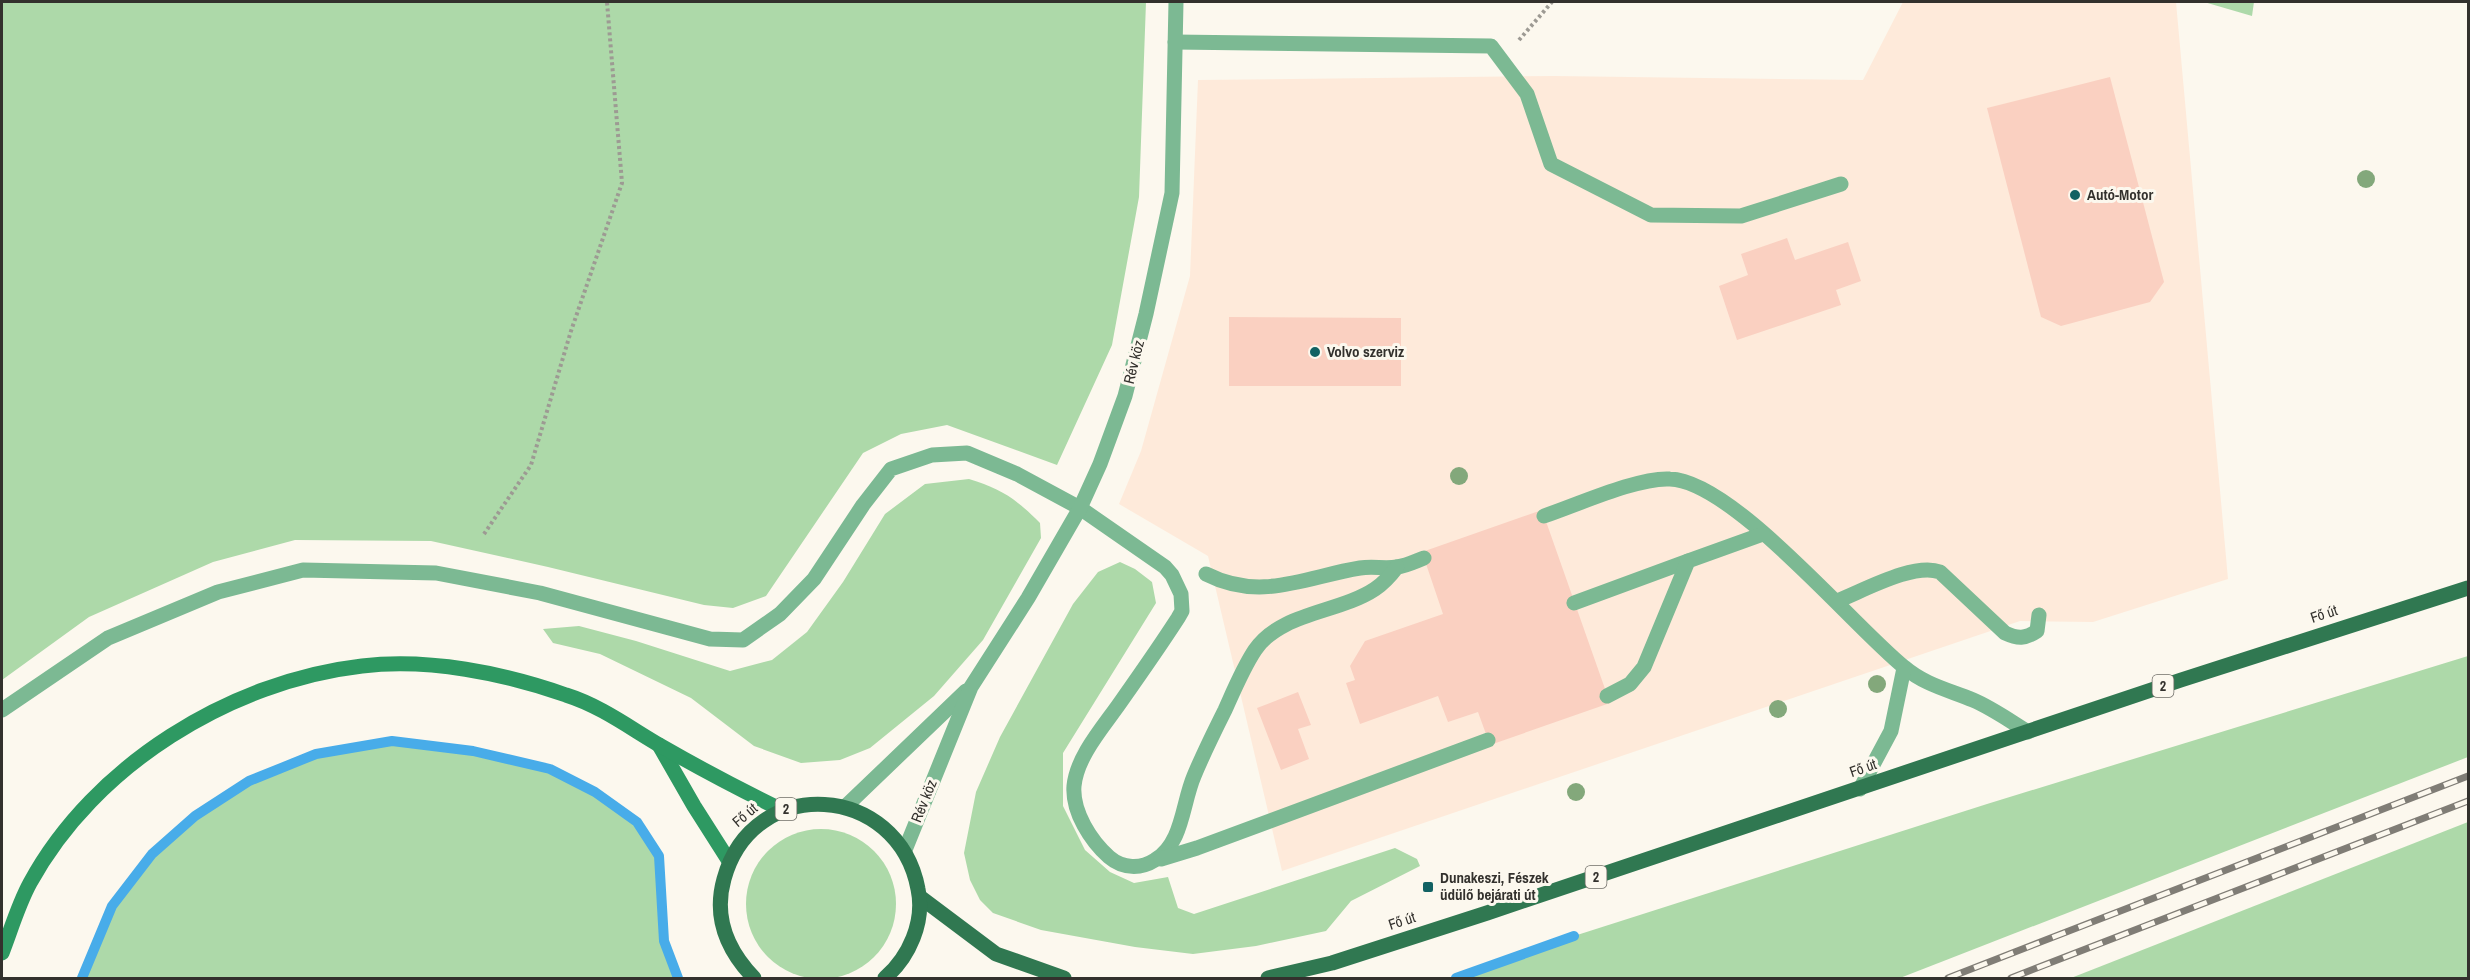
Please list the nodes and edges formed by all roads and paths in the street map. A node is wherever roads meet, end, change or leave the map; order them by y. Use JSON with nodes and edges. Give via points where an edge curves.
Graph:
{"nodes":[{"id":1,"x":608,"y":2,"type":"edge"},
{"id":2,"x":1176,"y":2,"type":"edge"},
{"id":3,"x":1552,"y":2,"type":"edge"},
{"id":4,"x":1175,"y":42,"type":"junction"},
{"id":5,"x":1501,"y":60,"type":"junction"},
{"id":6,"x":1841,"y":184,"type":"dead end"},
{"id":7,"x":1080,"y":508,"type":"junction"},
{"id":8,"x":1544,"y":516,"type":"dead end"},
{"id":9,"x":484,"y":534,"type":"dead end"},
{"id":10,"x":1763,"y":534,"type":"junction"},
{"id":11,"x":1424,"y":558,"type":"dead end"},
{"id":12,"x":1688,"y":561,"type":"junction"},
{"id":13,"x":1397,"y":567,"type":"junction"},
{"id":14,"x":1206,"y":574,"type":"dead end"},
{"id":15,"x":2469,"y":588,"type":"edge"},
{"id":16,"x":1837,"y":601,"type":"junction"},
{"id":17,"x":1574,"y":603,"type":"dead end"},
{"id":18,"x":2039,"y":615,"type":"dead end"},
{"id":19,"x":1904,"y":668,"type":"junction"},
{"id":20,"x":971,"y":687,"type":"junction"},
{"id":21,"x":1607,"y":696,"type":"dead end"},
{"id":22,"x":2,"y":710,"type":"edge"},
{"id":23,"x":2028,"y":732,"type":"junction"},
{"id":24,"x":1488,"y":740,"type":"dead end"},
{"id":25,"x":659,"y":745,"type":"junction"},
{"id":26,"x":1860,"y":789,"type":"junction"},
{"id":27,"x":845,"y":807,"type":"junction"},
{"id":28,"x":782,"y":810,"type":"junction"},
{"id":29,"x":905,"y":850,"type":"junction"},
{"id":30,"x":729,"y":861,"type":"junction"},
{"id":31,"x":1153,"y":862,"type":"junction"},
{"id":32,"x":920,"y":897,"type":"junction"},
{"id":33,"x":2,"y":953,"type":"edge"},
{"id":34,"x":737,"y":961,"type":"junction"},
{"id":35,"x":737,"y":978,"type":"edge"},
{"id":36,"x":754,"y":978,"type":"edge"},
{"id":37,"x":885,"y":978,"type":"edge"},
{"id":38,"x":1064,"y":978,"type":"edge"},
{"id":39,"x":1268,"y":978,"type":"edge"}],
"edges":[{"from":1,"to":9,"type":"path","via":[[622,183],[571,331],[531,465]]},
{"from":2,"to":4,"type":"street","name":"Rév köz"},
{"from":3,"to":5,"type":"path"},
{"from":4,"to":5,"type":"street","via":[[1491,46]]},
{"from":4,"to":7,"type":"street","name":"Rév köz","via":[[1172,193],[1125,396]]},
{"from":5,"to":6,"type":"street","via":[[1527,94],[1551,164],[1651,215],[1741,216]]},
{"from":7,"to":20,"type":"street","name":"Rév köz"},
{"from":7,"to":22,"type":"street","via":[[967,453],[932,455],[891,469],[814,579],[780,614],[743,640],[710,639],[540,593],[436,573],[303,570],[218,592],[108,638]]},
{"from":7,"to":31,"type":"street","via":[[1165,567],[1178,585],[1182,602],[1178,618],[1087,750],[1074,785],[1077,807],[1089,835],[1110,858],[1120,865],[1136,867]]},
{"from":8,"to":10,"type":"street","via":[[1650,480],[1670,478],[1694,483],[1714,494]]},
{"from":10,"to":12,"type":"street"},
{"from":10,"to":16,"type":"street"},
{"from":11,"to":13,"type":"street"},
{"from":12,"to":17,"type":"street"},
{"from":12,"to":21,"type":"street","via":[[1644,667],[1630,684]]},
{"from":13,"to":14,"type":"street","via":[[1359,568],[1306,582],[1261,588],[1225,584]]},
{"from":13,"to":31,"type":"street","via":[[1387,580],[1365,595],[1289,624],[1257,647],[1193,777],[1170,848]]},
{"from":15,"to":23,"type":"main road","name":"Fő út","number":"2"},
{"from":16,"to":18,"type":"street","via":[[1907,573],[1931,568],[2015,638],[2037,631]]},
{"from":16,"to":19,"type":"street"},
{"from":19,"to":23,"type":"street","via":[[1932,686],[1975,700]]},
{"from":19,"to":26,"type":"street","via":[[1891,731]]},
{"from":20,"to":27,"type":"street","name":"Rév köz"},
{"from":20,"to":29,"type":"street","name":"Rév köz"},
{"from":23,"to":26,"type":"main road","name":"Fő út","number":"2"},
{"from":24,"to":31,"type":"street"},
{"from":25,"to":28,"type":"main road"},
{"from":25,"to":30,"type":"main road"},
{"from":25,"to":33,"type":"main road","via":[[597,706],[495,674],[416,666],[363,666],[273,685],[163,740],[97,796],[61,836],[30,883]]},
{"from":26,"to":39,"type":"main road","name":"Fő út","number":"2","via":[[1343,959]]},
{"from":27,"to":28,"type":"main road","name":"Fő út","number":"2","via":[[814,803]]},
{"from":27,"to":29,"type":"main road","name":"Fő út","number":"2","via":[[868,816]]},
{"from":28,"to":30,"type":"main road","name":"Fő út","number":"2","via":[[760,822]]},
{"from":29,"to":32,"type":"main road","name":"Fő út","number":"2"},
{"from":30,"to":34,"type":"main road","name":"Fő út","number":"2","via":[[720,895],[723,930]]},
{"from":32,"to":37,"type":"main road","name":"Fő út","via":[[916,934],[898,966]]},
{"from":32,"to":38,"type":"main road","via":[[996,954]]},
{"from":34,"to":35,"type":"main road","name":"Fő út","number":"2"},
{"from":34,"to":36,"type":"main road","name":"Fő út"}]}
